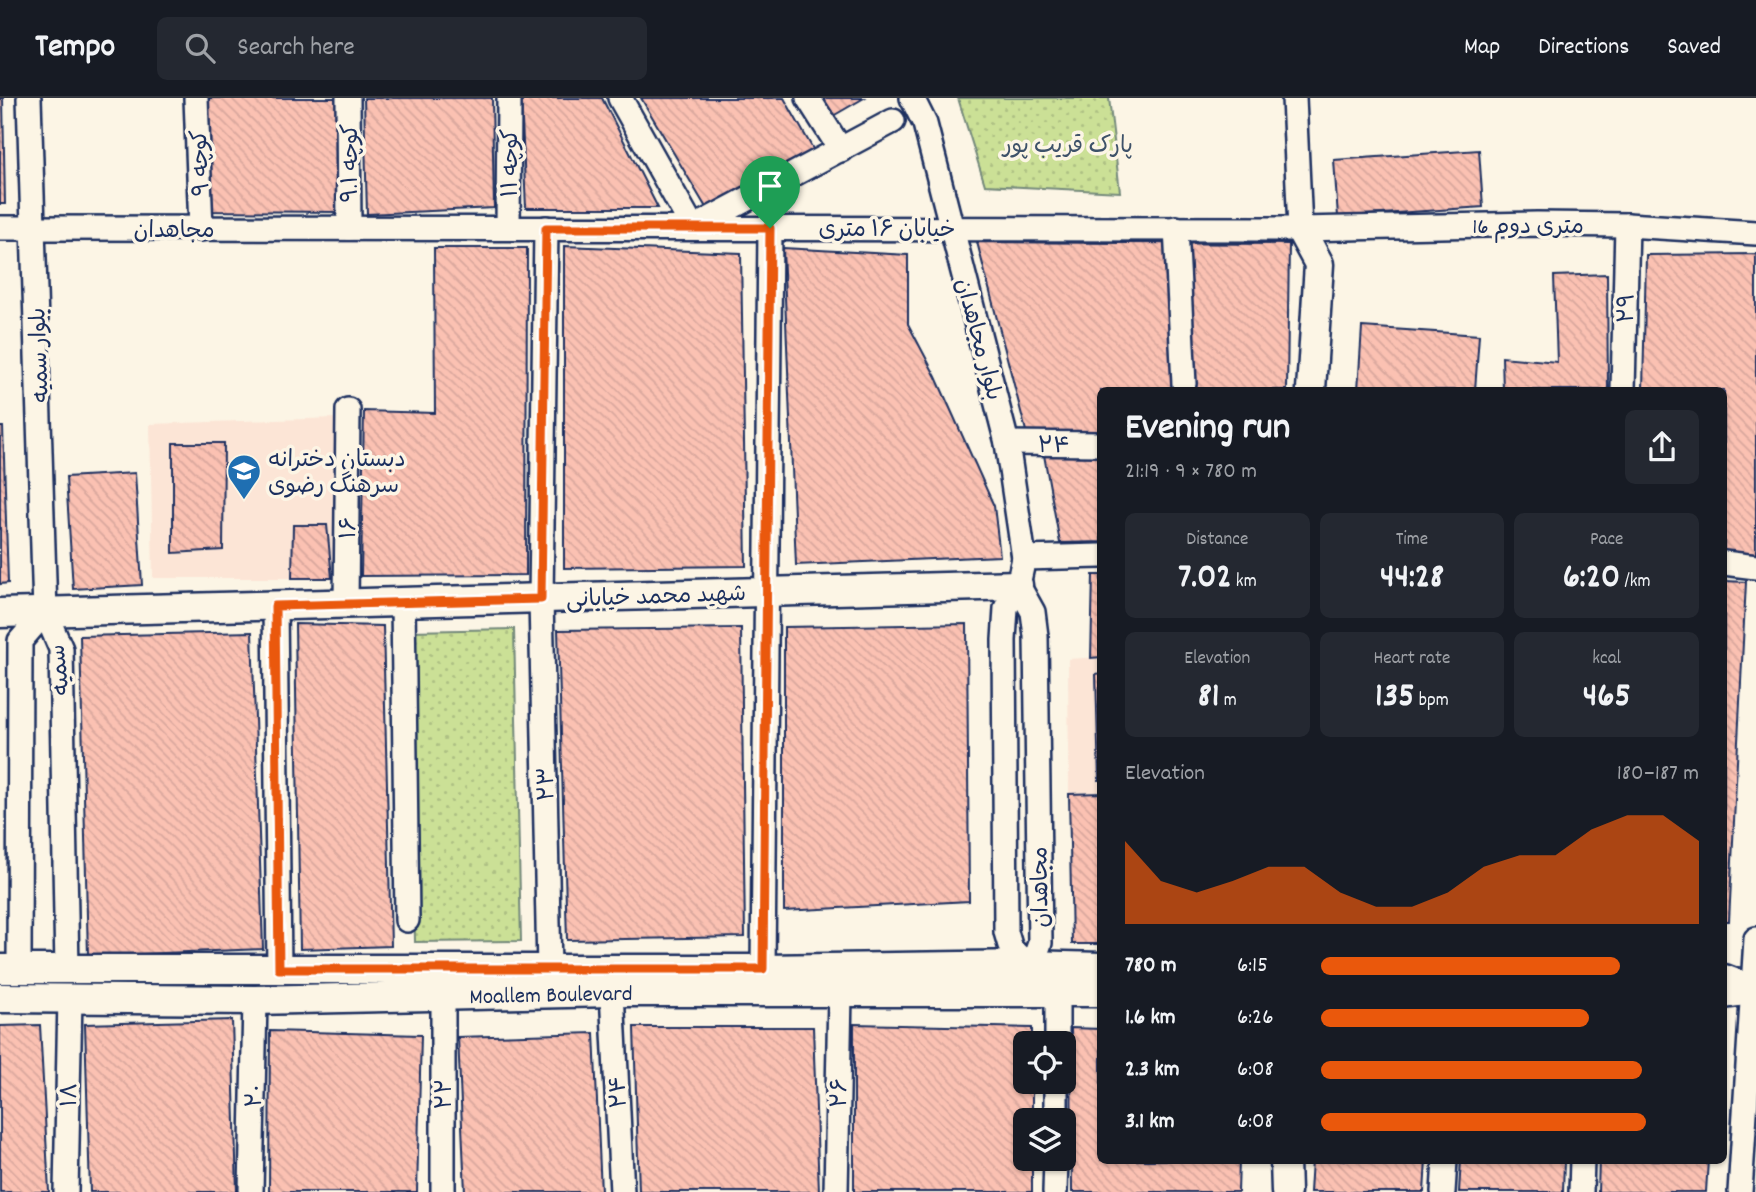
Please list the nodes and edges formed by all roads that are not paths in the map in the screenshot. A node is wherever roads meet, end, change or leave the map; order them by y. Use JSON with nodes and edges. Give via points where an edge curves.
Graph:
{"nodes":[{"id":1,"x":29,"y":98,"type":"edge"},
{"id":2,"x":196,"y":98,"type":"edge"},
{"id":3,"x":348,"y":98,"type":"edge"},
{"id":4,"x":509,"y":98,"type":"edge"},
{"id":5,"x":620,"y":98,"type":"edge"},
{"id":6,"x":808,"y":98,"type":"edge"},
{"id":7,"x":912,"y":98,"type":"edge"},
{"id":8,"x":932,"y":98,"type":"edge"},
{"id":9,"x":1294,"y":98,"type":"edge"},
{"id":10,"x":892,"y":121,"type":"dead end"},
{"id":11,"x":925,"y":124,"type":"junction"},
{"id":12,"x":841,"y":150,"type":"junction"},
{"id":13,"x":1627,"y":225,"type":"junction"},
{"id":14,"x":0,"y":228,"type":"edge"},
{"id":15,"x":34,"y":228,"type":"junction"},
{"id":16,"x":349,"y":228,"type":"junction"},
{"id":17,"x":508,"y":228,"type":"junction"},
{"id":18,"x":546,"y":228,"type":"junction"},
{"id":19,"x":693,"y":228,"type":"junction"},
{"id":20,"x":770,"y":228,"type":"junction"},
{"id":21,"x":1176,"y":228,"type":"junction"},
{"id":22,"x":201,"y":229,"type":"junction"},
{"id":23,"x":951,"y":229,"type":"junction"},
{"id":24,"x":1300,"y":229,"type":"junction"},
{"id":25,"x":1756,"y":233,"type":"edge"},
{"id":26,"x":1184,"y":384,"type":"dead end"},
{"id":27,"x":1311,"y":387,"type":"edge"},
{"id":28,"x":1623,"y":387,"type":"edge"},
{"id":29,"x":348,"y":410,"type":"dead end"},
{"id":30,"x":1007,"y":443,"type":"junction"},
{"id":31,"x":1097,"y":444,"type":"edge"},
{"id":32,"x":1097,"y":557,"type":"edge"},
{"id":33,"x":1727,"y":564,"type":"edge"},
{"id":34,"x":1756,"y":567,"type":"edge"},
{"id":35,"x":1021,"y":571,"type":"junction"},
{"id":36,"x":766,"y":592,"type":"junction"},
{"id":37,"x":541,"y":599,"type":"junction"},
{"id":38,"x":403,"y":602,"type":"junction"},
{"id":39,"x":346,"y":604,"type":"junction"},
{"id":40,"x":275,"y":606,"type":"junction"},
{"id":41,"x":0,"y":612,"type":"edge"},
{"id":42,"x":45,"y":612,"type":"junction"},
{"id":43,"x":407,"y":920,"type":"dead end"},
{"id":44,"x":1756,"y":939,"type":"edge"},
{"id":45,"x":1097,"y":968,"type":"edge"},
{"id":46,"x":279,"y":969,"type":"junction"},
{"id":47,"x":549,"y":969,"type":"junction"},
{"id":48,"x":763,"y":969,"type":"junction"},
{"id":49,"x":9,"y":970,"type":"edge"},
{"id":50,"x":67,"y":970,"type":"junction"},
{"id":51,"x":1028,"y":979,"type":"junction"},
{"id":52,"x":1727,"y":980,"type":"edge"},
{"id":53,"x":505,"y":982,"type":"junction"},
{"id":54,"x":1754,"y":990,"type":"edge"},
{"id":55,"x":612,"y":992,"type":"junction"},
{"id":56,"x":1097,"y":992,"type":"edge"},
{"id":57,"x":1057,"y":993,"type":"junction"},
{"id":58,"x":840,"y":994,"type":"junction"},
{"id":59,"x":1727,"y":994,"type":"edge"},
{"id":60,"x":443,"y":995,"type":"junction"},
{"id":61,"x":70,"y":997,"type":"junction"},
{"id":62,"x":10,"y":998,"type":"edge"},
{"id":63,"x":255,"y":999,"type":"junction"},
{"id":64,"x":1056,"y":1031,"type":"edge"},
{"id":65,"x":1749,"y":1153,"type":"edge"},
{"id":66,"x":1285,"y":1164,"type":"edge"},
{"id":67,"x":1444,"y":1164,"type":"edge"},
{"id":68,"x":1582,"y":1164,"type":"edge"},
{"id":69,"x":1056,"y":1171,"type":"edge"},
{"id":70,"x":66,"y":1192,"type":"edge"},
{"id":71,"x":251,"y":1192,"type":"edge"},
{"id":72,"x":443,"y":1192,"type":"edge"},
{"id":73,"x":622,"y":1192,"type":"edge"},
{"id":74,"x":836,"y":1192,"type":"edge"},
{"id":75,"x":1055,"y":1192,"type":"edge"},
{"id":76,"x":1286,"y":1192,"type":"edge"},
{"id":77,"x":1443,"y":1192,"type":"edge"},
{"id":78,"x":1581,"y":1192,"type":"edge"},
{"id":79,"x":1740,"y":1192,"type":"edge"}],
"edges":[{"from":1,"to":15,"type":"street","name":"بلوار سمیه"},
{"from":2,"to":22,"type":"street","name":"کوچه ۹"},
{"from":3,"to":16,"type":"street","name":"کوچه ۹.۱"},
{"from":4,"to":17,"type":"street","name":"کوچه ۱۱"},
{"from":5,"to":19,"type":"street"},
{"from":6,"to":12,"type":"street"},
{"from":7,"to":11,"type":"street","name":"بلوار مجاهدان"},
{"from":8,"to":11,"type":"street"},
{"from":9,"to":24,"type":"street"},
{"from":10,"to":12,"type":"street"},
{"from":11,"to":23,"type":"street","name":"بلوار مجاهدان"},
{"from":12,"to":19,"type":"street"},
{"from":13,"to":24,"type":"street","name":"16 متری دوم"},
{"from":13,"to":25,"type":"street","name":"16 متری دوم"},
{"from":13,"to":28,"type":"street","name":"۲۹"},
{"from":14,"to":15,"type":"street","name":"مجاهدان"},
{"from":15,"to":22,"type":"street","name":"مجاهدان"},
{"from":15,"to":42,"type":"street","name":"بلوار سمیه"},
{"from":16,"to":17,"type":"street","name":"خیابان ۱۶ متری"},
{"from":16,"to":22,"type":"street","name":"مجاهدان"},
{"from":17,"to":18,"type":"street","name":"خیابان ۱۶ متری"},
{"from":18,"to":19,"type":"street","name":"خیابان ۱۶ متری"},
{"from":18,"to":37,"type":"street"},
{"from":19,"to":20,"type":"street","name":"خیابان ۱۶ متری"},
{"from":20,"to":23,"type":"street","name":"خیابان ۱۶ متری"},
{"from":20,"to":36,"type":"street"},
{"from":21,"to":23,"type":"street","name":"خیابان ۱۶ متری"},
{"from":21,"to":24,"type":"street","name":"خیابان ۱۶ متری"},
{"from":21,"to":26,"type":"street"},
{"from":23,"to":30,"type":"street","name":"بلوار مجاهدان"},
{"from":24,"to":27,"type":"street","via":[[1320,264]]},
{"from":29,"to":39,"type":"street","name":"۱۶"},
{"from":30,"to":31,"type":"street","name":"۲۴"},
{"from":30,"to":35,"type":"street","name":"بلوار مجاهدان"},
{"from":32,"to":35,"type":"street"},
{"from":33,"to":34,"type":"street"},
{"from":35,"to":36,"type":"street","name":"شهید محمد خیابانی"},
{"from":35,"to":51,"type":"street","name":"مجاهدان","via":[[1036,636],[1040,943]]},
{"from":35,"to":51,"type":"street","name":"مجاهدان","via":[[1006,608],[1004,640],[1006,932]]},
{"from":36,"to":37,"type":"street","name":"شهید محمد خیابانی"},
{"from":36,"to":48,"type":"street"},
{"from":37,"to":38,"type":"street","name":"شهید محمد خیابانی"},
{"from":37,"to":47,"type":"street","name":"۲۳"},
{"from":38,"to":39,"type":"street","name":"شهید محمد خیابانی"},
{"from":38,"to":43,"type":"street"},
{"from":39,"to":40,"type":"street","name":"شهید محمد خیابانی"},
{"from":40,"to":42,"type":"street","name":"شهید محمد خیابانی"},
{"from":40,"to":46,"type":"street"},
{"from":41,"to":42,"type":"street","name":"شهید محمد خیابانی"},
{"from":42,"to":49,"type":"street","name":"سمیه","via":[[20,641]]},
{"from":42,"to":50,"type":"street","name":"سمیه","via":[[61,649]]},
{"from":44,"to":54,"type":"street"},
{"from":45,"to":51,"type":"street","name":"Moallem Boulevard"},
{"from":46,"to":50,"type":"street","name":"Moallem Boulevard"},
{"from":46,"to":53,"type":"street","name":"Moallem Boulevard"},
{"from":47,"to":48,"type":"street","name":"Moallem Boulevard"},
{"from":47,"to":53,"type":"street","name":"Moallem Boulevard"},
{"from":48,"to":51,"type":"street","name":"Moallem Boulevard"},
{"from":49,"to":50,"type":"street","name":"Moallem Boulevard"},
{"from":49,"to":62,"type":"street"},
{"from":50,"to":61,"type":"street"},
{"from":51,"to":57,"type":"street","name":"Moallem Boulevard"},
{"from":51,"to":58,"type":"street","name":"Moallem Boulevard"},
{"from":52,"to":54,"type":"street"},
{"from":53,"to":55,"type":"street","name":"Moallem Boulevard"},
{"from":53,"to":60,"type":"street","name":"Moallem Boulevard"},
{"from":54,"to":59,"type":"street"},
{"from":54,"to":65,"type":"street"},
{"from":55,"to":58,"type":"street","name":"Moallem Boulevard"},
{"from":55,"to":73,"type":"street","name":"۲۴"},
{"from":56,"to":57,"type":"street","name":"Moallem Boulevard"},
{"from":57,"to":64,"type":"street"},
{"from":58,"to":74,"type":"street","name":"۲۶"},
{"from":60,"to":63,"type":"street","name":"Moallem Boulevard"},
{"from":60,"to":72,"type":"street","name":"۲۲"},
{"from":61,"to":62,"type":"street","name":"Moallem Boulevard"},
{"from":61,"to":63,"type":"street","name":"Moallem Boulevard"},
{"from":61,"to":70,"type":"street","name":"۱۸"},
{"from":63,"to":71,"type":"street","name":"۲۰"},
{"from":65,"to":79,"type":"street"},
{"from":66,"to":76,"type":"street"},
{"from":67,"to":77,"type":"street"},
{"from":68,"to":78,"type":"street"},
{"from":69,"to":75,"type":"street"}]}
